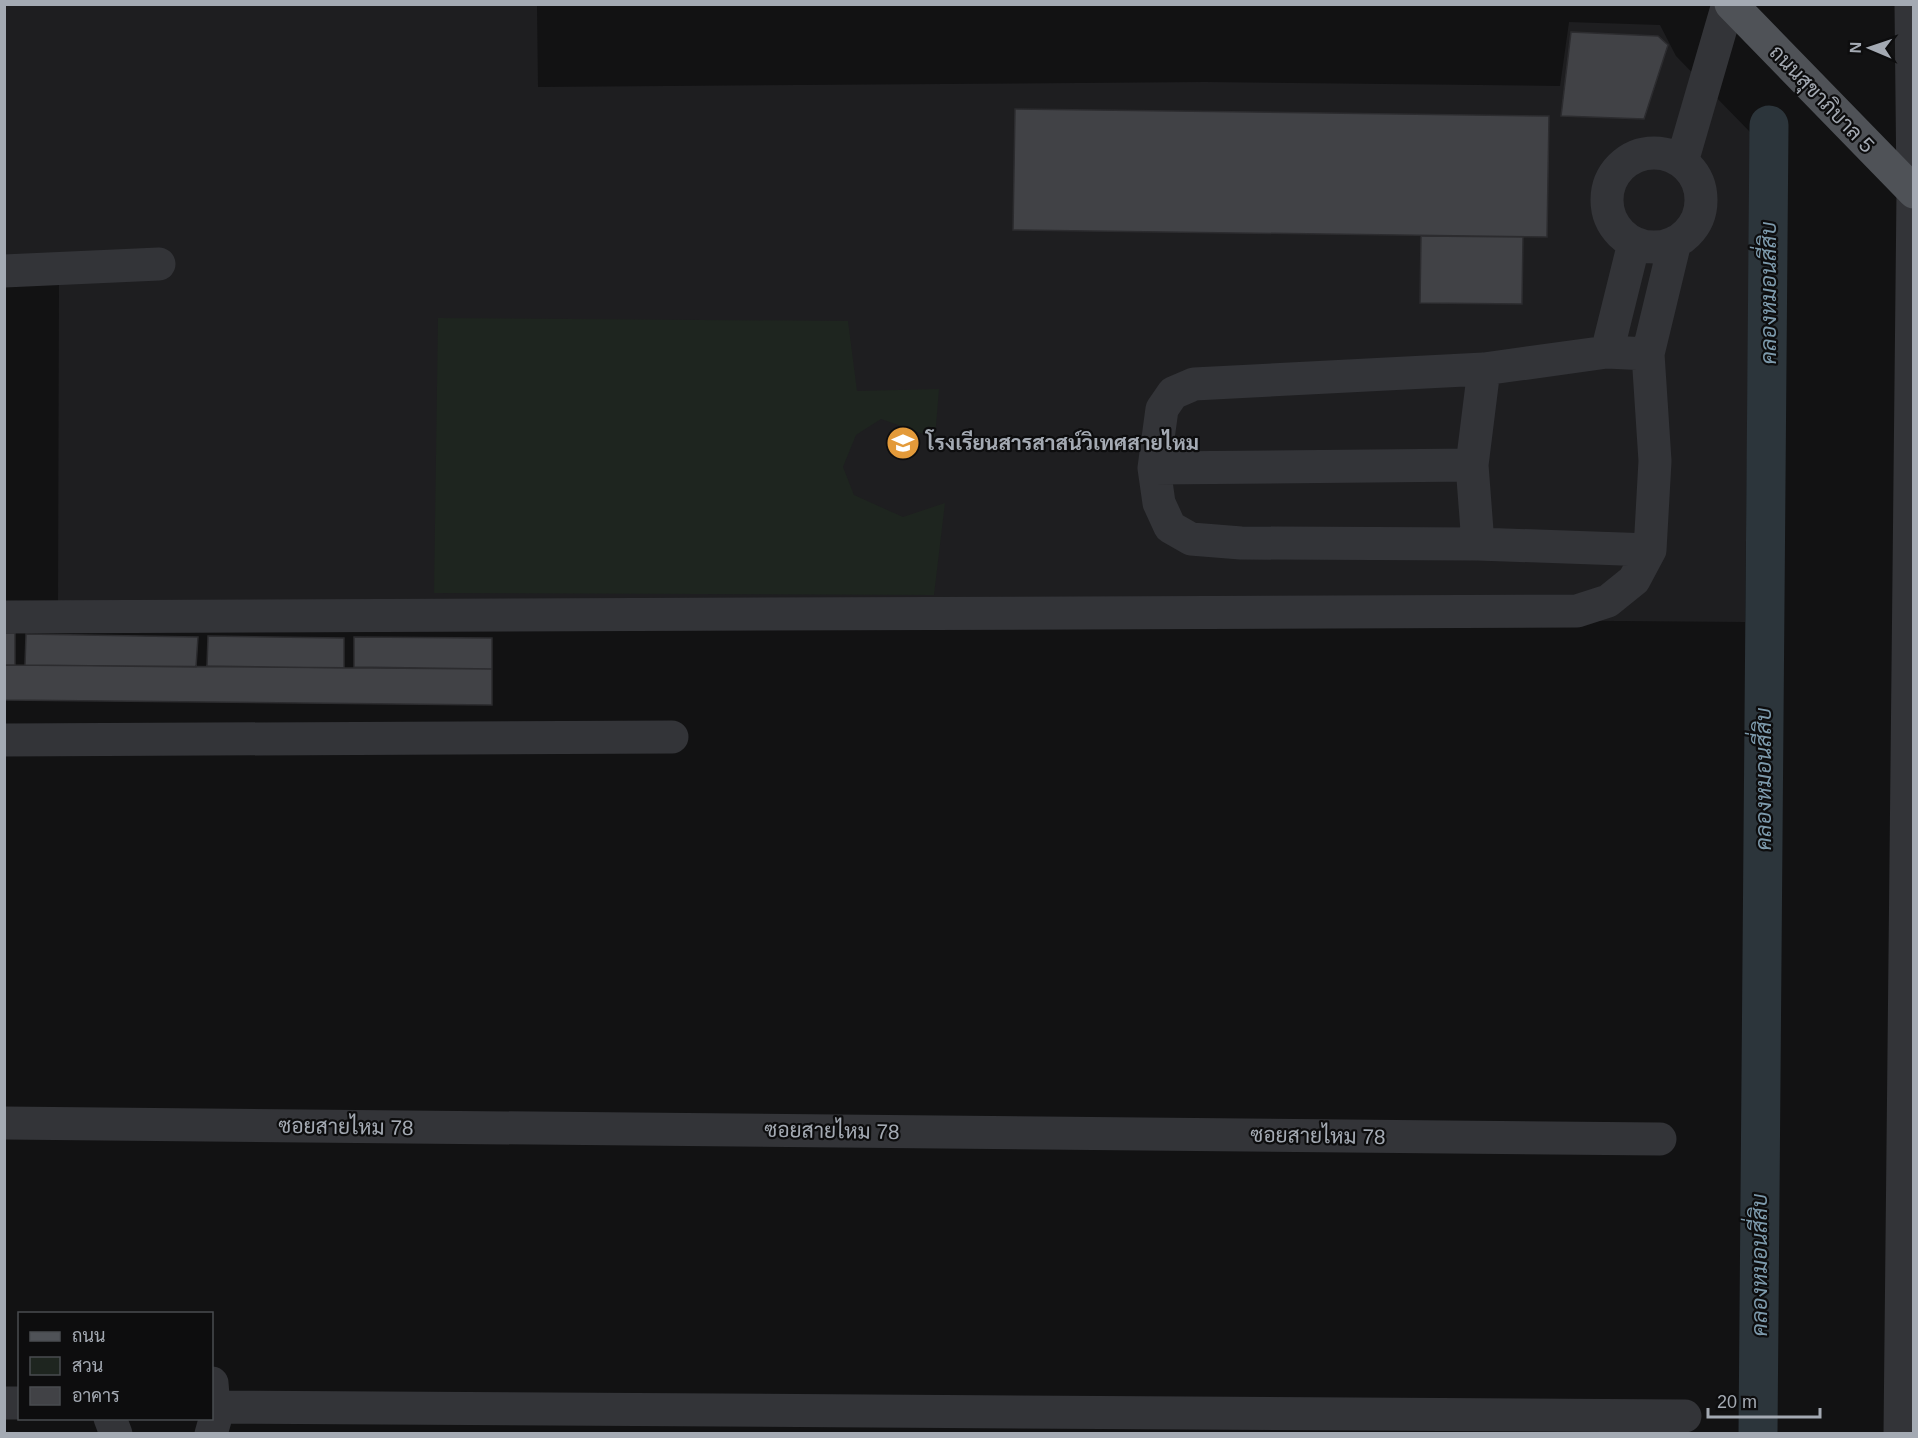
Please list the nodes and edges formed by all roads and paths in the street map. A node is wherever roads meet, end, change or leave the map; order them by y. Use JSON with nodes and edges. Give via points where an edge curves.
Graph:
{"nodes":[{"id":1,"x":1911,"y":4,"type":"edge"},
{"id":2,"x":1735,"y":10,"type":"edge"},
{"id":3,"x":1682,"y":162,"type":"junction"},
{"id":4,"x":1913,"y":192,"type":"edge"},
{"id":5,"x":1676,"y":242,"type":"junction"},
{"id":6,"x":1634,"y":243,"type":"junction"},
{"id":7,"x":159,"y":264,"type":"dead end"},
{"id":8,"x":4,"y":271,"type":"edge"},
{"id":9,"x":1607,"y":352,"type":"junction"},
{"id":10,"x":1648,"y":354,"type":"junction"},
{"id":11,"x":1484,"y":369,"type":"junction"},
{"id":12,"x":1472,"y":465,"type":"junction"},
{"id":13,"x":1154,"y":468,"type":"junction"},
{"id":14,"x":1478,"y":544,"type":"junction"},
{"id":15,"x":1650,"y":550,"type":"junction"},
{"id":16,"x":4,"y":617,"type":"edge"},
{"id":17,"x":672,"y":737,"type":"dead end"},
{"id":18,"x":4,"y":740,"type":"edge"},
{"id":19,"x":4,"y":1123,"type":"edge"},
{"id":20,"x":1660,"y":1139,"type":"dead end"},
{"id":21,"x":213,"y":1408,"type":"edge"},
{"id":22,"x":1685,"y":1416,"type":"dead end"},
{"id":23,"x":110,"y":1420,"type":"edge"},
{"id":24,"x":116,"y":1434,"type":"edge"},
{"id":25,"x":1900,"y":1434,"type":"edge"}],
"edges":[{"from":1,"to":4,"type":"street"},
{"from":2,"to":3,"type":"street"},
{"from":2,"to":4,"type":"main road","name":"ถนนสุขาภิบาล 5"},
{"from":3,"to":5,"type":"street","via":[[1693,173],[1701,204],[1697,219]]},
{"from":3,"to":6,"type":"street","via":[[1653,153],[1637,156],[1613,176],[1607,206],[1621,234]]},
{"from":4,"to":25,"type":"street"},
{"from":5,"to":6,"type":"street","via":[[1662,246]]},
{"from":5,"to":10,"type":"street"},
{"from":6,"to":9,"type":"street"},
{"from":7,"to":8,"type":"street"},
{"from":9,"to":10,"type":"street"},
{"from":9,"to":11,"type":"street"},
{"from":10,"to":15,"type":"street","via":[[1655,461]]},
{"from":11,"to":12,"type":"street"},
{"from":11,"to":13,"type":"street","via":[[1194,384],[1173,393],[1162,409]]},
{"from":12,"to":13,"type":"street"},
{"from":12,"to":14,"type":"street"},
{"from":13,"to":14,"type":"street","via":[[1159,503],[1170,527],[1191,539],[1241,543]]},
{"from":14,"to":15,"type":"street"},
{"from":15,"to":16,"type":"street","via":[[1634,580],[1608,601],[1577,611]]},
{"from":17,"to":18,"type":"street"},
{"from":19,"to":20,"type":"street","name":"ซอยสายไหม 78"},
{"from":21,"to":22,"type":"street"},
{"from":23,"to":24,"type":"street"}]}
